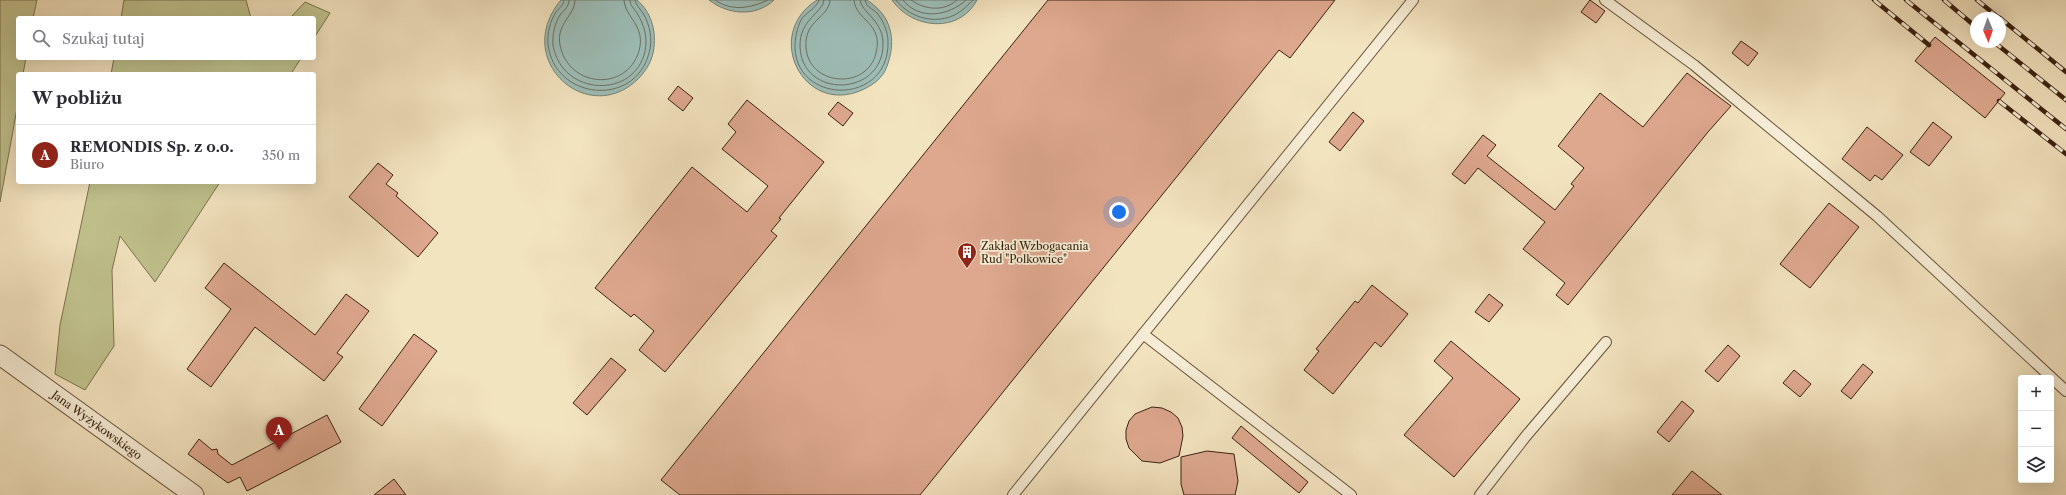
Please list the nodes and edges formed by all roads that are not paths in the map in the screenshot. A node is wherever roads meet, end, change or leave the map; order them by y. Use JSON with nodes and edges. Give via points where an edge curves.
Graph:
{"nodes":[{"id":1,"x":1413,"y":0,"type":"edge"},
{"id":2,"x":1605,"y":0,"type":"edge"},
{"id":3,"x":1143,"y":334,"type":"junction"},
{"id":4,"x":1606,"y":342,"type":"dead end"},
{"id":5,"x":0,"y":355,"type":"edge"},
{"id":6,"x":2066,"y":391,"type":"edge"},
{"id":7,"x":194,"y":495,"type":"edge"},
{"id":8,"x":1013,"y":495,"type":"edge"},
{"id":9,"x":1351,"y":495,"type":"edge"},
{"id":10,"x":1480,"y":495,"type":"edge"}],
"edges":[{"from":1,"to":3,"type":"lane"},
{"from":2,"to":6,"type":"lane","via":[[1694,65],[1877,216]]},
{"from":3,"to":8,"type":"lane"},
{"from":3,"to":9,"type":"lane"},
{"from":4,"to":10,"type":"lane"},
{"from":5,"to":7,"type":"street","name":"Jana Wyżykowskiego"}]}
